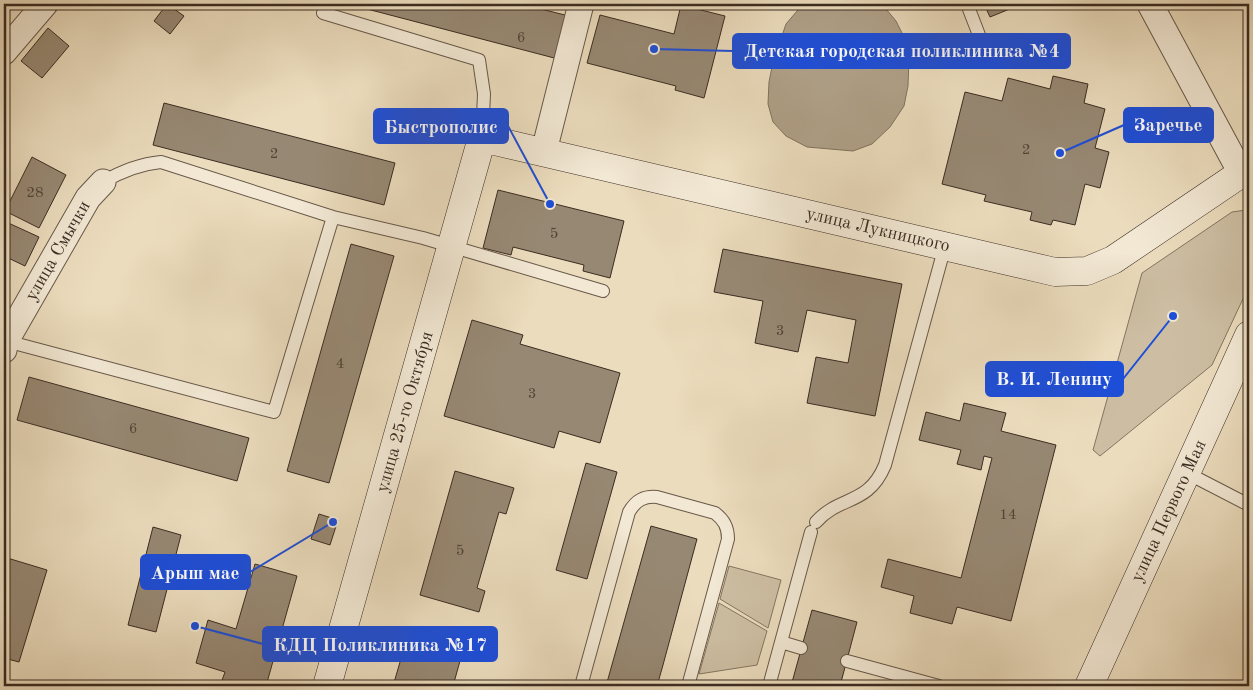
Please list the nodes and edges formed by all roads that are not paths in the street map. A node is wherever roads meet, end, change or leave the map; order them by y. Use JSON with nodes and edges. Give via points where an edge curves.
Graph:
{"nodes":[{"id":1,"x":45,"y":4,"type":"edge"},
{"id":2,"x":581,"y":4,"type":"edge"},
{"id":3,"x":967,"y":4,"type":"edge"},
{"id":4,"x":1150,"y":4,"type":"edge"},
{"id":5,"x":324,"y":13,"type":"dead end"},
{"id":6,"x":979,"y":35,"type":"dead end"},
{"id":7,"x":4,"y":52,"type":"edge"},
{"id":8,"x":482,"y":138,"type":"junction"},
{"id":9,"x":544,"y":151,"type":"junction"},
{"id":10,"x":1247,"y":173,"type":"edge"},
{"id":11,"x":103,"y":182,"type":"joint"},
{"id":12,"x":333,"y":217,"type":"junction"},
{"id":13,"x":452,"y":246,"type":"junction"},
{"id":14,"x":945,"y":246,"type":"junction"},
{"id":15,"x":603,"y":291,"type":"dead end"},
{"id":16,"x":1249,"y":335,"type":"edge"},
{"id":17,"x":5,"y":346,"type":"edge"},
{"id":18,"x":1187,"y":473,"type":"junction"},
{"id":19,"x":1249,"y":505,"type":"edge"},
{"id":20,"x":781,"y":642,"type":"junction"},
{"id":21,"x":801,"y":648,"type":"dead end"},
{"id":22,"x":847,"y":661,"type":"dead end"},
{"id":23,"x":327,"y":686,"type":"edge"},
{"id":24,"x":581,"y":686,"type":"edge"},
{"id":25,"x":688,"y":686,"type":"edge"},
{"id":26,"x":769,"y":686,"type":"edge"},
{"id":27,"x":939,"y":686,"type":"edge"},
{"id":28,"x":1089,"y":686,"type":"edge"}],
"edges":[{"from":1,"to":7,"type":"street"},
{"from":2,"to":9,"type":"street"},
{"from":3,"to":6,"type":"lane"},
{"from":4,"to":10,"type":"street"},
{"from":5,"to":8,"type":"lane","via":[[479,60],[484,94]]},
{"from":8,"to":9,"type":"street","name":"улица Лукницкого"},
{"from":8,"to":13,"type":"street","name":"улица 25-го Октября"},
{"from":9,"to":14,"type":"street","name":"улица Лукницкого"},
{"from":10,"to":14,"type":"street","name":"улица Лукницкого","via":[[1113,260],[1087,271],[1055,272]]},
{"from":11,"to":12,"type":"lane","via":[[124,170],[161,162]]},
{"from":11,"to":17,"type":"street","name":"улица Смычки","via":[[88,198]]},
{"from":12,"to":13,"type":"lane"},
{"from":12,"to":17,"type":"lane","via":[[274,412]]},
{"from":13,"to":15,"type":"lane"},
{"from":13,"to":23,"type":"street","name":"улица 25-го Октября"},
{"from":14,"to":20,"type":"lane","via":[[880,477],[867,492],[827,513],[814,527]]},
{"from":16,"to":18,"type":"street","name":"улица Первого Мая"},
{"from":18,"to":19,"type":"lane"},
{"from":18,"to":28,"type":"street","name":"улица Первого Мая"},
{"from":20,"to":21,"type":"lane"},
{"from":20,"to":26,"type":"lane"},
{"from":22,"to":27,"type":"lane"},
{"from":24,"to":25,"type":"lane","via":[[629,512],[638,501],[657,496],[715,513],[728,530]]}]}
